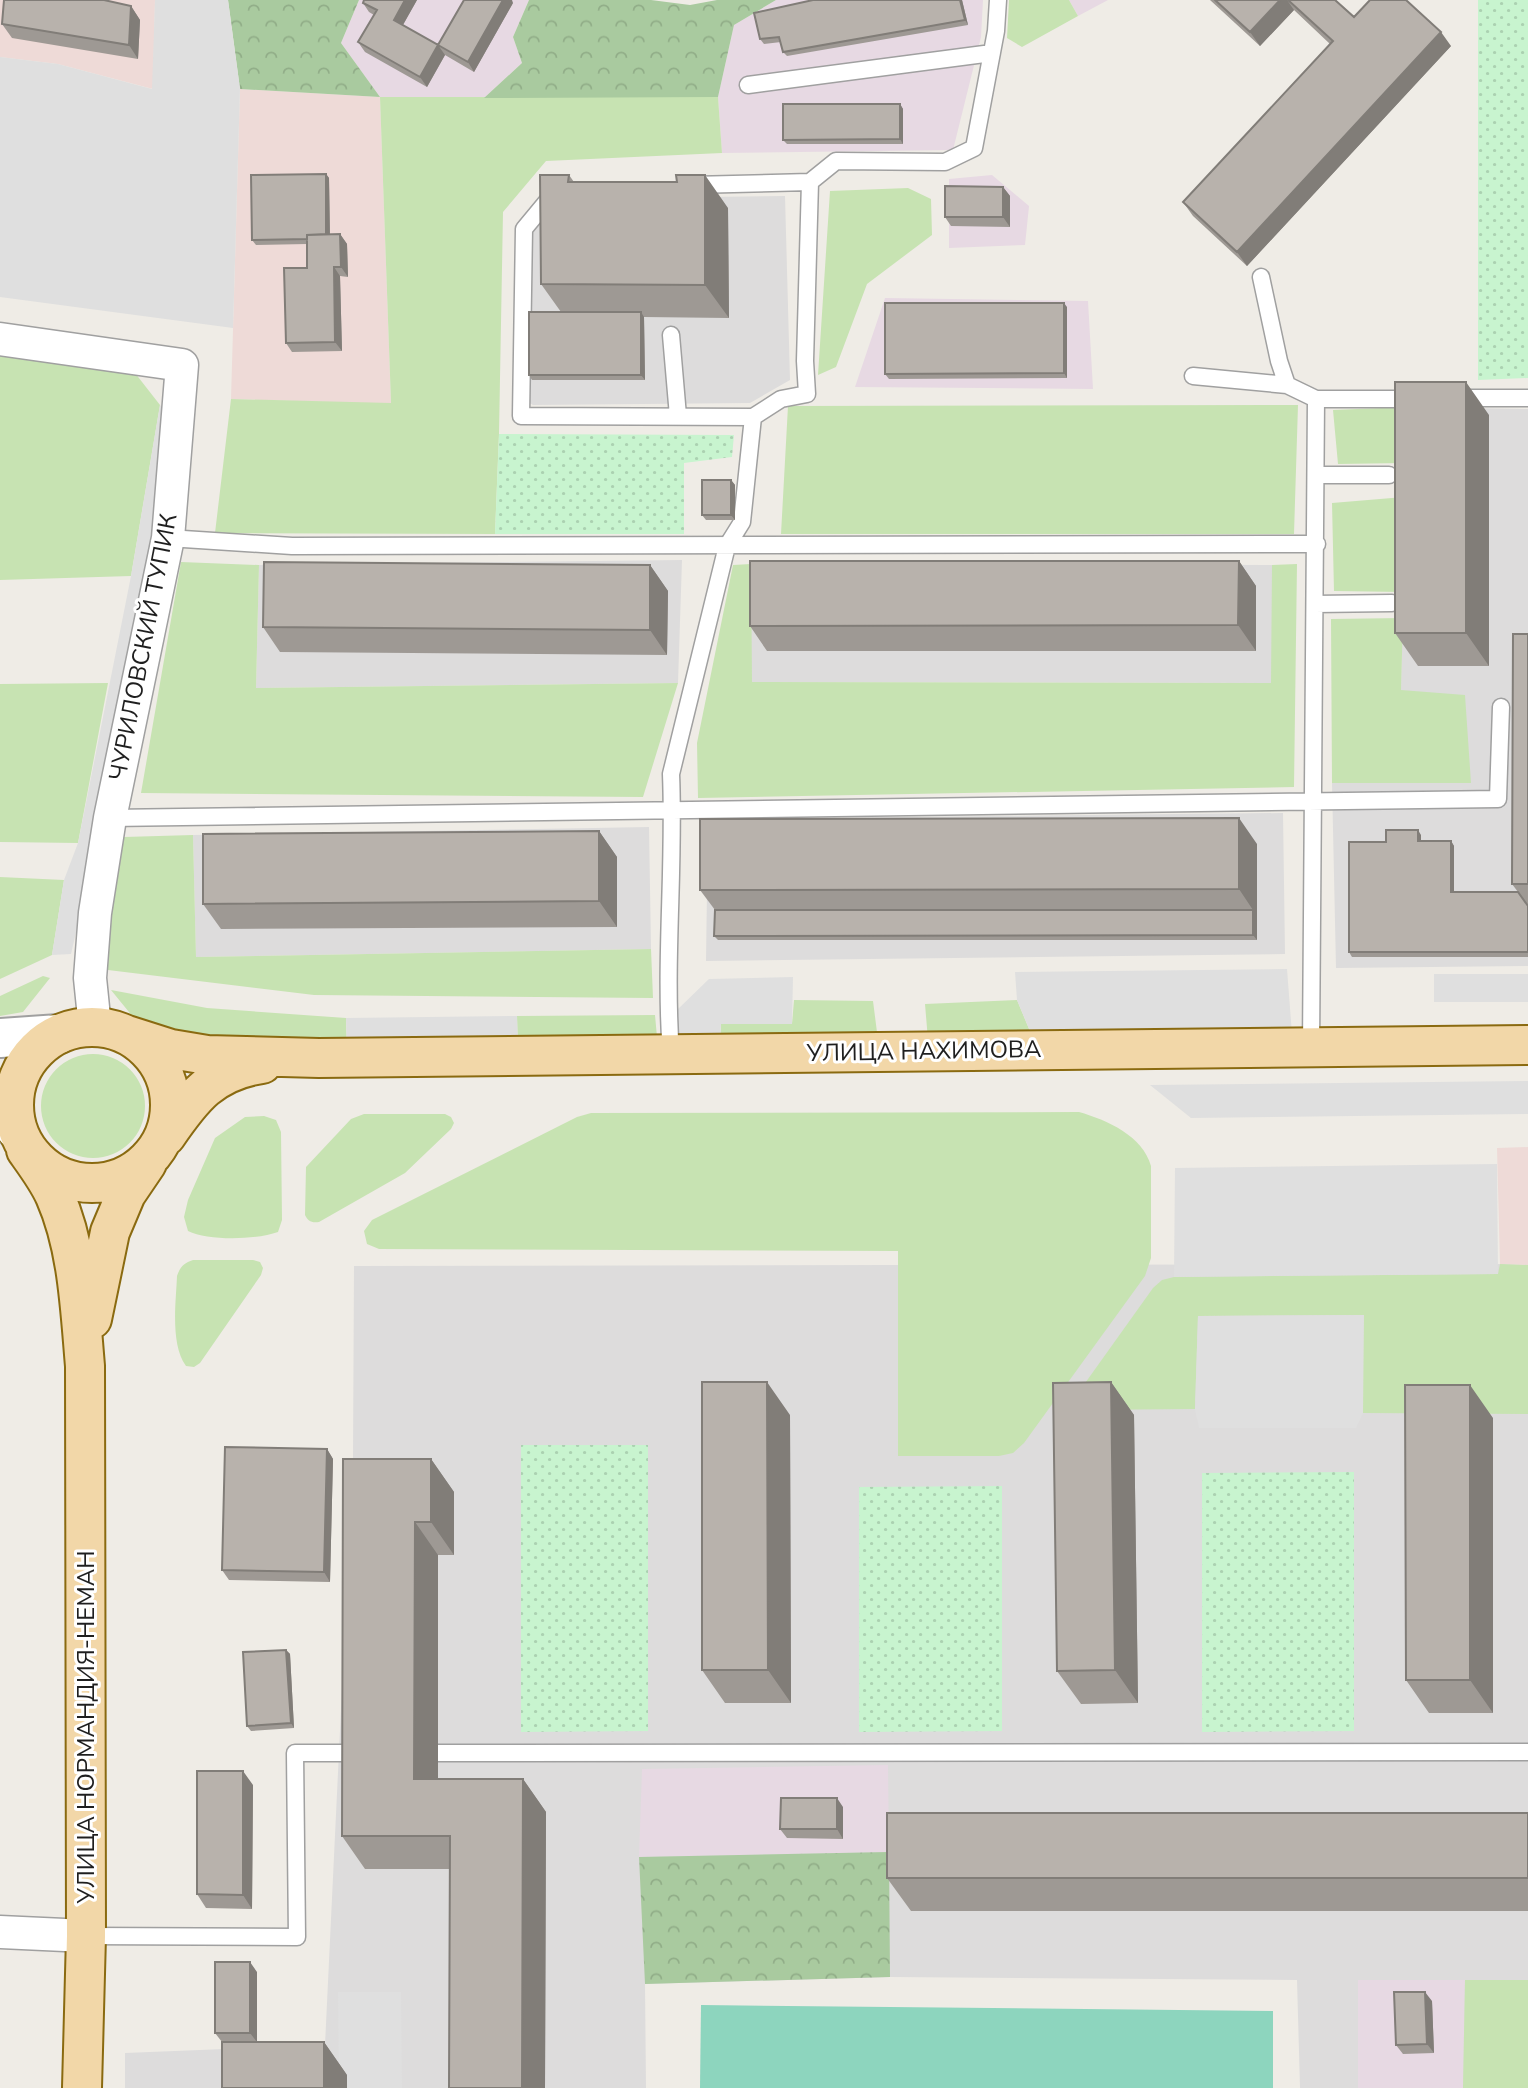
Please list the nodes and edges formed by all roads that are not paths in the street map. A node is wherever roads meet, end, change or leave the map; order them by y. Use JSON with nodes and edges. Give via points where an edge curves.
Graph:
{"nodes":[{"id":1,"x":998,"y":0,"type":"edge"},
{"id":2,"x":992,"y":53,"type":"junction"},
{"id":3,"x":748,"y":85,"type":"dead end"},
{"id":4,"x":810,"y":182,"type":"junction"},
{"id":5,"x":677,"y":185,"type":"edge"},
{"id":6,"x":571,"y":188,"type":"edge"},
{"id":7,"x":1261,"y":277,"type":"dead end"},
{"id":8,"x":671,"y":335,"type":"edge"},
{"id":9,"x":0,"y":340,"type":"edge"},
{"id":10,"x":1194,"y":376,"type":"dead end"},
{"id":11,"x":1287,"y":385,"type":"junction"},
{"id":12,"x":1528,"y":398,"type":"edge"},
{"id":13,"x":1317,"y":399,"type":"junction"},
{"id":14,"x":678,"y":416,"type":"junction"},
{"id":15,"x":753,"y":417,"type":"junction"},
{"id":16,"x":1318,"y":475,"type":"junction"},
{"id":17,"x":1389,"y":475,"type":"dead end"},
{"id":18,"x":168,"y":538,"type":"junction"},
{"id":19,"x":1317,"y":544,"type":"junction"},
{"id":20,"x":727,"y":546,"type":"junction"},
{"id":21,"x":1392,"y":603,"type":"edge"},
{"id":22,"x":1315,"y":604,"type":"junction"},
{"id":23,"x":1501,"y":707,"type":"dead end"},
{"id":24,"x":1314,"y":800,"type":"junction"},
{"id":25,"x":673,"y":812,"type":"junction"},
{"id":26,"x":110,"y":818,"type":"junction"},
{"id":27,"x":94,"y":1032,"type":"junction"},
{"id":28,"x":0,"y":1038,"type":"edge"},
{"id":29,"x":1528,"y":1045,"type":"edge"},
{"id":30,"x":1311,"y":1047,"type":"junction"},
{"id":31,"x":671,"y":1054,"type":"junction"},
{"id":32,"x":319,"y":1058,"type":"junction"},
{"id":33,"x":14,"y":1128,"type":"edge"},
{"id":34,"x":156,"y":1151,"type":"junction"},
{"id":35,"x":85,"y":1366,"type":"junction"},
{"id":36,"x":1528,"y":1752,"type":"edge"},
{"id":37,"x":376,"y":1753,"type":"edge"},
{"id":38,"x":404,"y":1753,"type":"edge"},
{"id":39,"x":0,"y":1932,"type":"edge"},
{"id":40,"x":86,"y":1936,"type":"junction"},
{"id":41,"x":82,"y":2088,"type":"edge"}],
"edges":[{"from":1,"to":2,"type":"lane"},
{"from":2,"to":3,"type":"lane"},
{"from":2,"to":4,"type":"lane","via":[[974,148],[945,162],[836,161]]},
{"from":4,"to":5,"type":"lane"},
{"from":4,"to":15,"type":"lane","via":[[807,394],[781,399]]},
{"from":6,"to":14,"type":"lane","via":[[557,188],[524,229],[521,416]]},
{"from":7,"to":11,"type":"lane"},
{"from":8,"to":14,"type":"lane"},
{"from":9,"to":18,"type":"street","name":"ЧУРИЛОВСКИЙ ТУПИК","via":[[182,365]]},
{"from":10,"to":11,"type":"lane"},
{"from":11,"to":13,"type":"lane"},
{"from":12,"to":13,"type":"lane"},
{"from":13,"to":16,"type":"lane"},
{"from":14,"to":15,"type":"lane"},
{"from":15,"to":20,"type":"lane","via":[[742,522]]},
{"from":16,"to":17,"type":"lane"},
{"from":16,"to":19,"type":"lane"},
{"from":18,"to":20,"type":"lane","via":[[292,546]]},
{"from":18,"to":26,"type":"street","name":"ЧУРИЛОВСКИЙ ТУПИК"},
{"from":19,"to":20,"type":"lane"},
{"from":19,"to":22,"type":"lane"},
{"from":20,"to":25,"type":"lane","via":[[671,774]]},
{"from":21,"to":22,"type":"lane"},
{"from":22,"to":24,"type":"lane"},
{"from":23,"to":24,"type":"lane","via":[[1498,799]]},
{"from":24,"to":25,"type":"lane"},
{"from":24,"to":30,"type":"lane"},
{"from":25,"to":26,"type":"lane"},
{"from":25,"to":31,"type":"lane","via":[[667,1005]]},
{"from":26,"to":27,"type":"street","name":"ЧУРИЛОВСКИЙ ТУПИК","via":[[91,948]]},
{"from":27,"to":28,"type":"street"},
{"from":27,"to":32,"type":"main road","via":[[207,1055]]},
{"from":27,"to":33,"type":"main road","via":[[42,1044],[26,1062],[14,1090]]},
{"from":27,"to":34,"type":"main road","via":[[144,1046],[159,1065],[170,1094],[169,1124]]},
{"from":29,"to":30,"type":"main road","name":"УЛИЦА НАХИМОВА"},
{"from":30,"to":31,"type":"main road","name":"УЛИЦА НАХИМОВА"},
{"from":31,"to":32,"type":"main road","name":"УЛИЦА НАХИМОВА"},
{"from":32,"to":34,"type":"main road","via":[[251,1066],[207,1085],[189,1102]]},
{"from":33,"to":34,"type":"main road","via":[[48,1171],[75,1183],[106,1183],[134,1173]]},
{"from":33,"to":35,"type":"main road","via":[[54,1194],[67,1228]]},
{"from":34,"to":35,"type":"main road","via":[[126,1194],[110,1232]]},
{"from":35,"to":40,"type":"main road","name":"УЛИЦА НОРМАНДИЯ-НЕМАН"},
{"from":36,"to":38,"type":"lane"},
{"from":37,"to":40,"type":"lane","via":[[295,1753],[297,1937]]},
{"from":39,"to":40,"type":"street"},
{"from":40,"to":41,"type":"main road","name":"УЛИЦА НОРМАНДИЯ-НЕМАН"}]}
